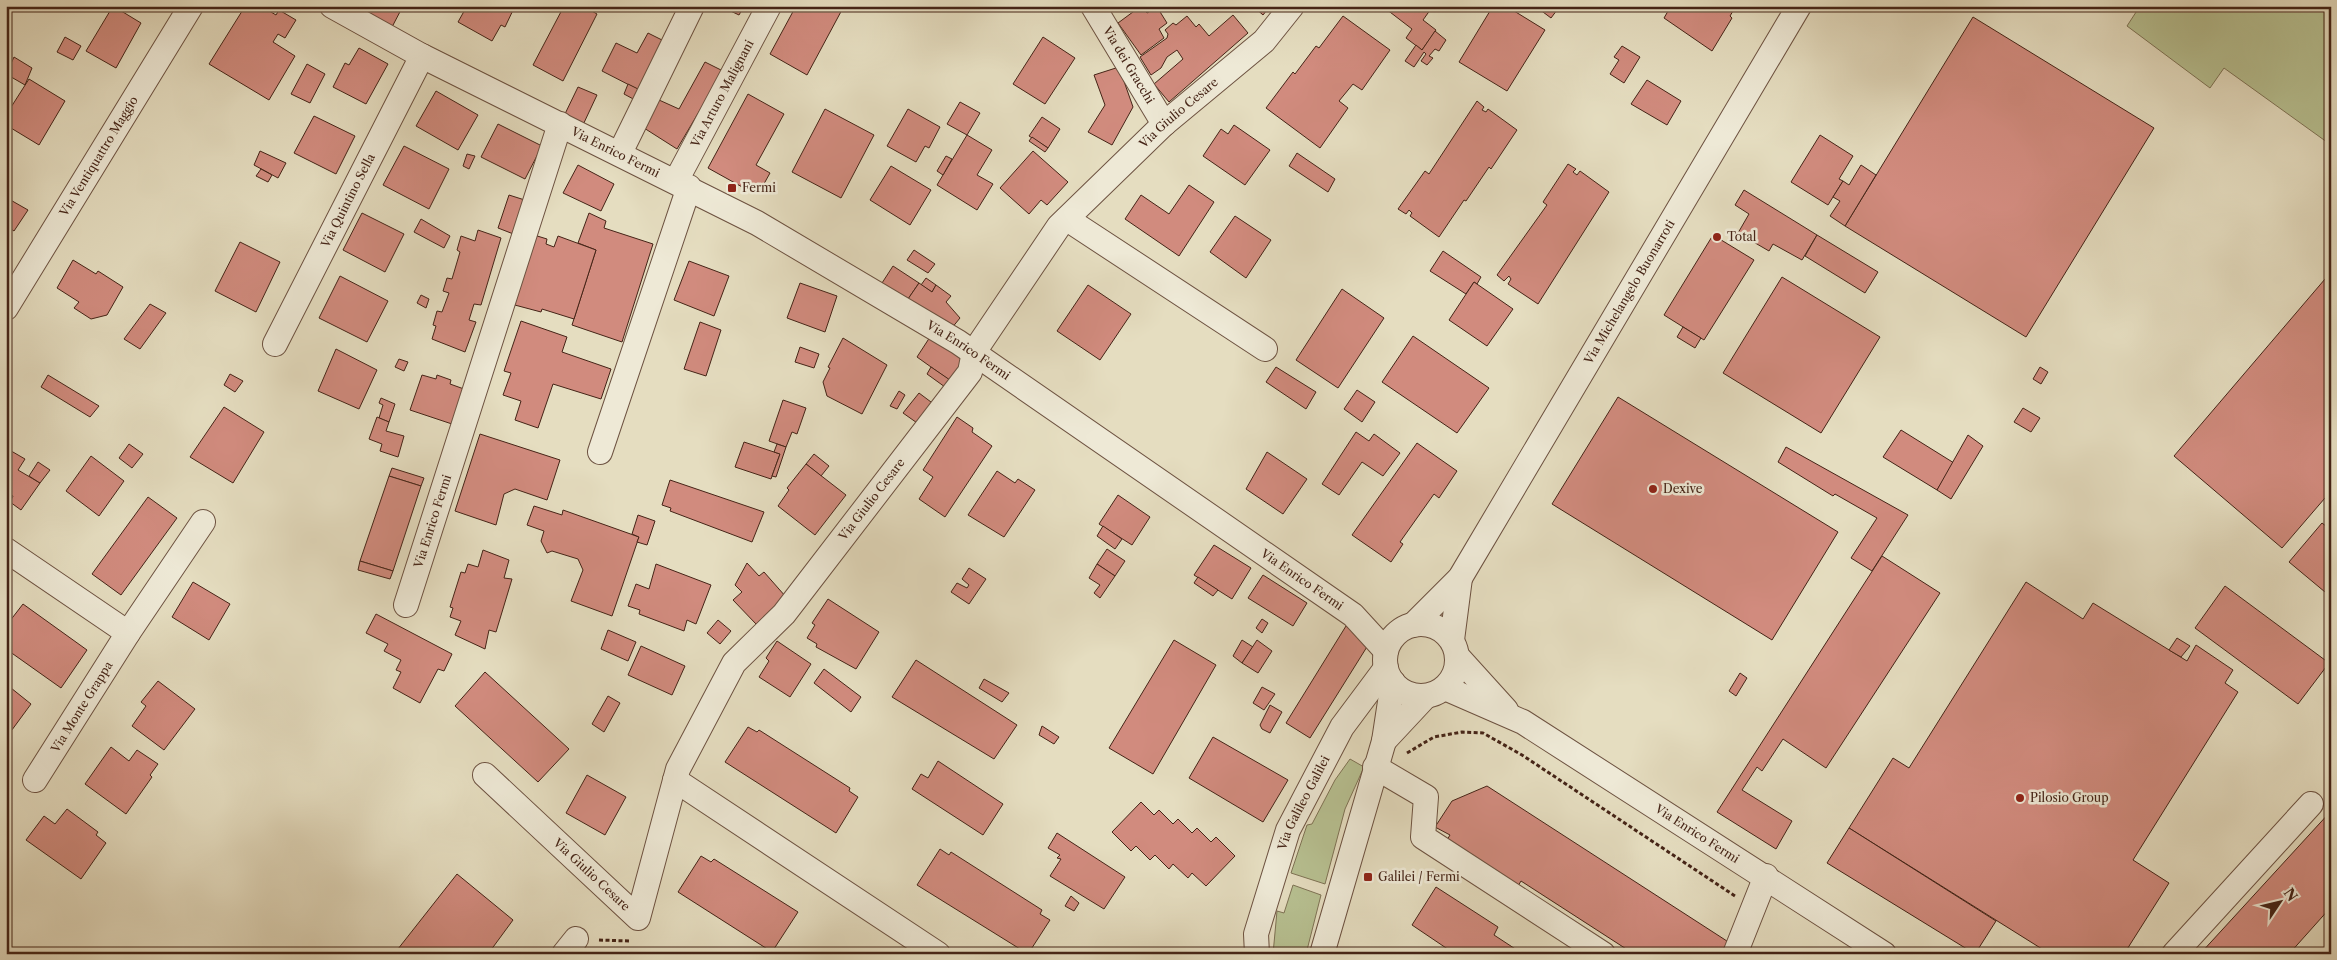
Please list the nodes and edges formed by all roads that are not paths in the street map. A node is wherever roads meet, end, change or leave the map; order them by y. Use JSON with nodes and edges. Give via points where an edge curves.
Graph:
{"nodes":[{"id":1,"x":191,"y":6,"type":"edge"},
{"id":2,"x":332,"y":6,"type":"edge"},
{"id":3,"x":692,"y":6,"type":"edge"},
{"id":4,"x":769,"y":6,"type":"edge"},
{"id":5,"x":1093,"y":6,"type":"edge"},
{"id":6,"x":1292,"y":6,"type":"edge"},
{"id":7,"x":1799,"y":6,"type":"edge"},
{"id":8,"x":422,"y":56,"type":"junction"},
{"id":9,"x":560,"y":124,"type":"junction"},
{"id":10,"x":1164,"y":124,"type":"junction"},
{"id":11,"x":620,"y":153,"type":"junction"},
{"id":12,"x":682,"y":184,"type":"junction"},
{"id":13,"x":1067,"y":219,"type":"junction"},
{"id":14,"x":6,"y":308,"type":"edge"},
{"id":15,"x":275,"y":344,"type":"dead end"},
{"id":16,"x":1265,"y":349,"type":"dead end"},
{"id":17,"x":974,"y":352,"type":"junction"},
{"id":18,"x":600,"y":452,"type":"dead end"},
{"id":19,"x":203,"y":522,"type":"dead end"},
{"id":20,"x":6,"y":550,"type":"edge"},
{"id":21,"x":1460,"y":578,"type":"junction"},
{"id":22,"x":406,"y":605,"type":"dead end"},
{"id":23,"x":1353,"y":614,"type":"junction"},
{"id":24,"x":1408,"y":626,"type":"junction"},
{"id":25,"x":128,"y":633,"type":"junction"},
{"id":26,"x":1455,"y":649,"type":"junction"},
{"id":27,"x":1388,"y":667,"type":"junction"},
{"id":28,"x":1436,"y":692,"type":"junction"},
{"id":29,"x":1510,"y":715,"type":"junction"},
{"id":30,"x":1384,"y":741,"type":"junction"},
{"id":31,"x":1375,"y":767,"type":"junction"},
{"id":32,"x":485,"y":775,"type":"dead end"},
{"id":33,"x":35,"y":780,"type":"dead end"},
{"id":34,"x":675,"y":780,"type":"junction"},
{"id":35,"x":2311,"y":804,"type":"dead end"},
{"id":36,"x":1766,"y":876,"type":"junction"},
{"id":37,"x":938,"y":954,"type":"edge"},
{"id":38,"x":1257,"y":954,"type":"edge"},
{"id":39,"x":1322,"y":954,"type":"edge"},
{"id":40,"x":1603,"y":954,"type":"edge"},
{"id":41,"x":1735,"y":954,"type":"edge"},
{"id":42,"x":1884,"y":954,"type":"edge"},
{"id":43,"x":2174,"y":954,"type":"edge"}],
"edges":[{"from":1,"to":14,"type":"street","name":"Via Ventiquattro Maggio"},
{"from":2,"to":8,"type":"street","name":"Via Enrico Fermi"},
{"from":3,"to":11,"type":"street"},
{"from":4,"to":12,"type":"street","name":"Via Arturo Malignani"},
{"from":5,"to":10,"type":"street","name":"Via dei Gracchi"},
{"from":6,"to":10,"type":"street","name":"Via Giulio Cesare","via":[[1264,41]]},
{"from":7,"to":21,"type":"street","name":"Via Michelangelo Buonarroti"},
{"from":8,"to":9,"type":"street","name":"Via Enrico Fermi"},
{"from":8,"to":15,"type":"street","name":"Via Quintino Sella"},
{"from":9,"to":11,"type":"street","name":"Via Enrico Fermi"},
{"from":9,"to":22,"type":"street","name":"Via Enrico Fermi"},
{"from":10,"to":13,"type":"street","name":"Via Giulio Cesare"},
{"from":11,"to":12,"type":"street","name":"Via Enrico Fermi"},
{"from":12,"to":17,"type":"street","name":"Via Enrico Fermi","via":[[757,223]]},
{"from":12,"to":18,"type":"street","name":"Via Arturo Malignani"},
{"from":13,"to":16,"type":"street"},
{"from":13,"to":17,"type":"street","name":"Via Giulio Cesare","via":[[1059,226]]},
{"from":17,"to":23,"type":"street","name":"Via Enrico Fermi"},
{"from":17,"to":34,"type":"street","name":"Via Giulio Cesare","via":[[970,372],[784,614],[734,663]]},
{"from":19,"to":25,"type":"street","name":"Via Monte Grappa"},
{"from":20,"to":25,"type":"street"},
{"from":21,"to":24,"type":"street","name":"Via Michelangelo Buonarroti"},
{"from":21,"to":26,"type":"street","name":"Via Michelangelo Buonarroti"},
{"from":23,"to":24,"type":"street","name":"Via Enrico Fermi"},
{"from":23,"to":27,"type":"street","name":"Via Enrico Fermi"},
{"from":24,"to":26,"type":"street","via":[[1435,626]]},
{"from":24,"to":27,"type":"street","via":[[1393,637]]},
{"from":25,"to":33,"type":"street","name":"Via Monte Grappa"},
{"from":26,"to":28,"type":"street","via":[[1455,674]]},
{"from":26,"to":29,"type":"street","name":"Via Enrico Fermi"},
{"from":27,"to":28,"type":"street","via":[[1408,694]]},
{"from":27,"to":30,"type":"street"},
{"from":27,"to":38,"type":"street","name":"Via Galileo Galilei","via":[[1342,727],[1288,830],[1256,934]]},
{"from":28,"to":29,"type":"street","name":"Via Enrico Fermi"},
{"from":28,"to":30,"type":"street"},
{"from":29,"to":36,"type":"street","name":"Via Enrico Fermi"},
{"from":30,"to":31,"type":"street"},
{"from":31,"to":39,"type":"street"},
{"from":31,"to":40,"type":"street","via":[[1426,796],[1423,837]]},
{"from":32,"to":34,"type":"street","name":"Via Giulio Cesare","via":[[638,918]]},
{"from":34,"to":37,"type":"street"},
{"from":35,"to":43,"type":"street"},
{"from":36,"to":41,"type":"street"},
{"from":36,"to":42,"type":"street","name":"Via Enrico Fermi"}]}
